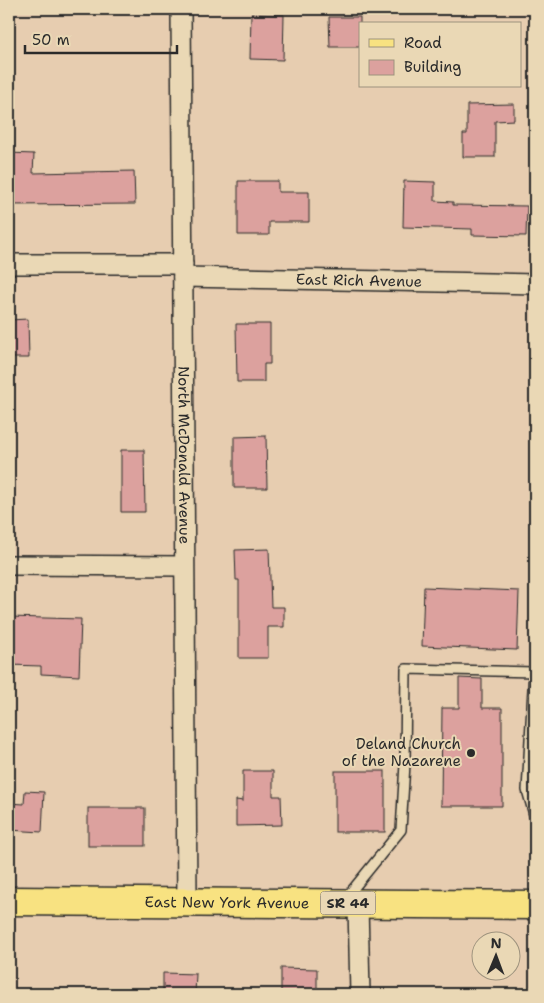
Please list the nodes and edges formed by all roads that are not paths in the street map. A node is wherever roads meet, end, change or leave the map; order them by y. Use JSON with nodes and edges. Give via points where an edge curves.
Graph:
{"nodes":[{"id":1,"x":181,"y":9,"type":"edge"},
{"id":2,"x":9,"y":264,"type":"edge"},
{"id":3,"x":183,"y":270,"type":"junction"},
{"id":4,"x":535,"y":284,"type":"edge"},
{"id":5,"x":9,"y":565,"type":"edge"},
{"id":6,"x":184,"y":566,"type":"junction"},
{"id":7,"x":535,"y":818,"type":"edge"},
{"id":8,"x":9,"y":901,"type":"edge"},
{"id":9,"x":187,"y":903,"type":"junction"},
{"id":10,"x":350,"y":904,"type":"junction"},
{"id":11,"x":535,"y":906,"type":"edge"},
{"id":12,"x":360,"y":994,"type":"edge"}],
"edges":[{"from":1,"to":3,"type":"street","name":"North McDonald Avenue"},
{"from":2,"to":3,"type":"street","name":"East Rich Avenue"},
{"from":3,"to":4,"type":"street","name":"East Rich Avenue"},
{"from":3,"to":6,"type":"street","name":"North McDonald Avenue"},
{"from":5,"to":6,"type":"street"},
{"from":6,"to":9,"type":"street","name":"North McDonald Avenue"},
{"from":7,"to":10,"type":"lane","via":[[527,790],[534,672],[406,669],[406,764],[401,830]]},
{"from":8,"to":9,"type":"main road","name":"East New York Avenue","number":"SR 44"},
{"from":9,"to":10,"type":"main road","name":"East New York Avenue","number":"SR 44"},
{"from":10,"to":11,"type":"main road","name":"East New York Avenue","number":"SR 44"},
{"from":10,"to":12,"type":"street"}]}
